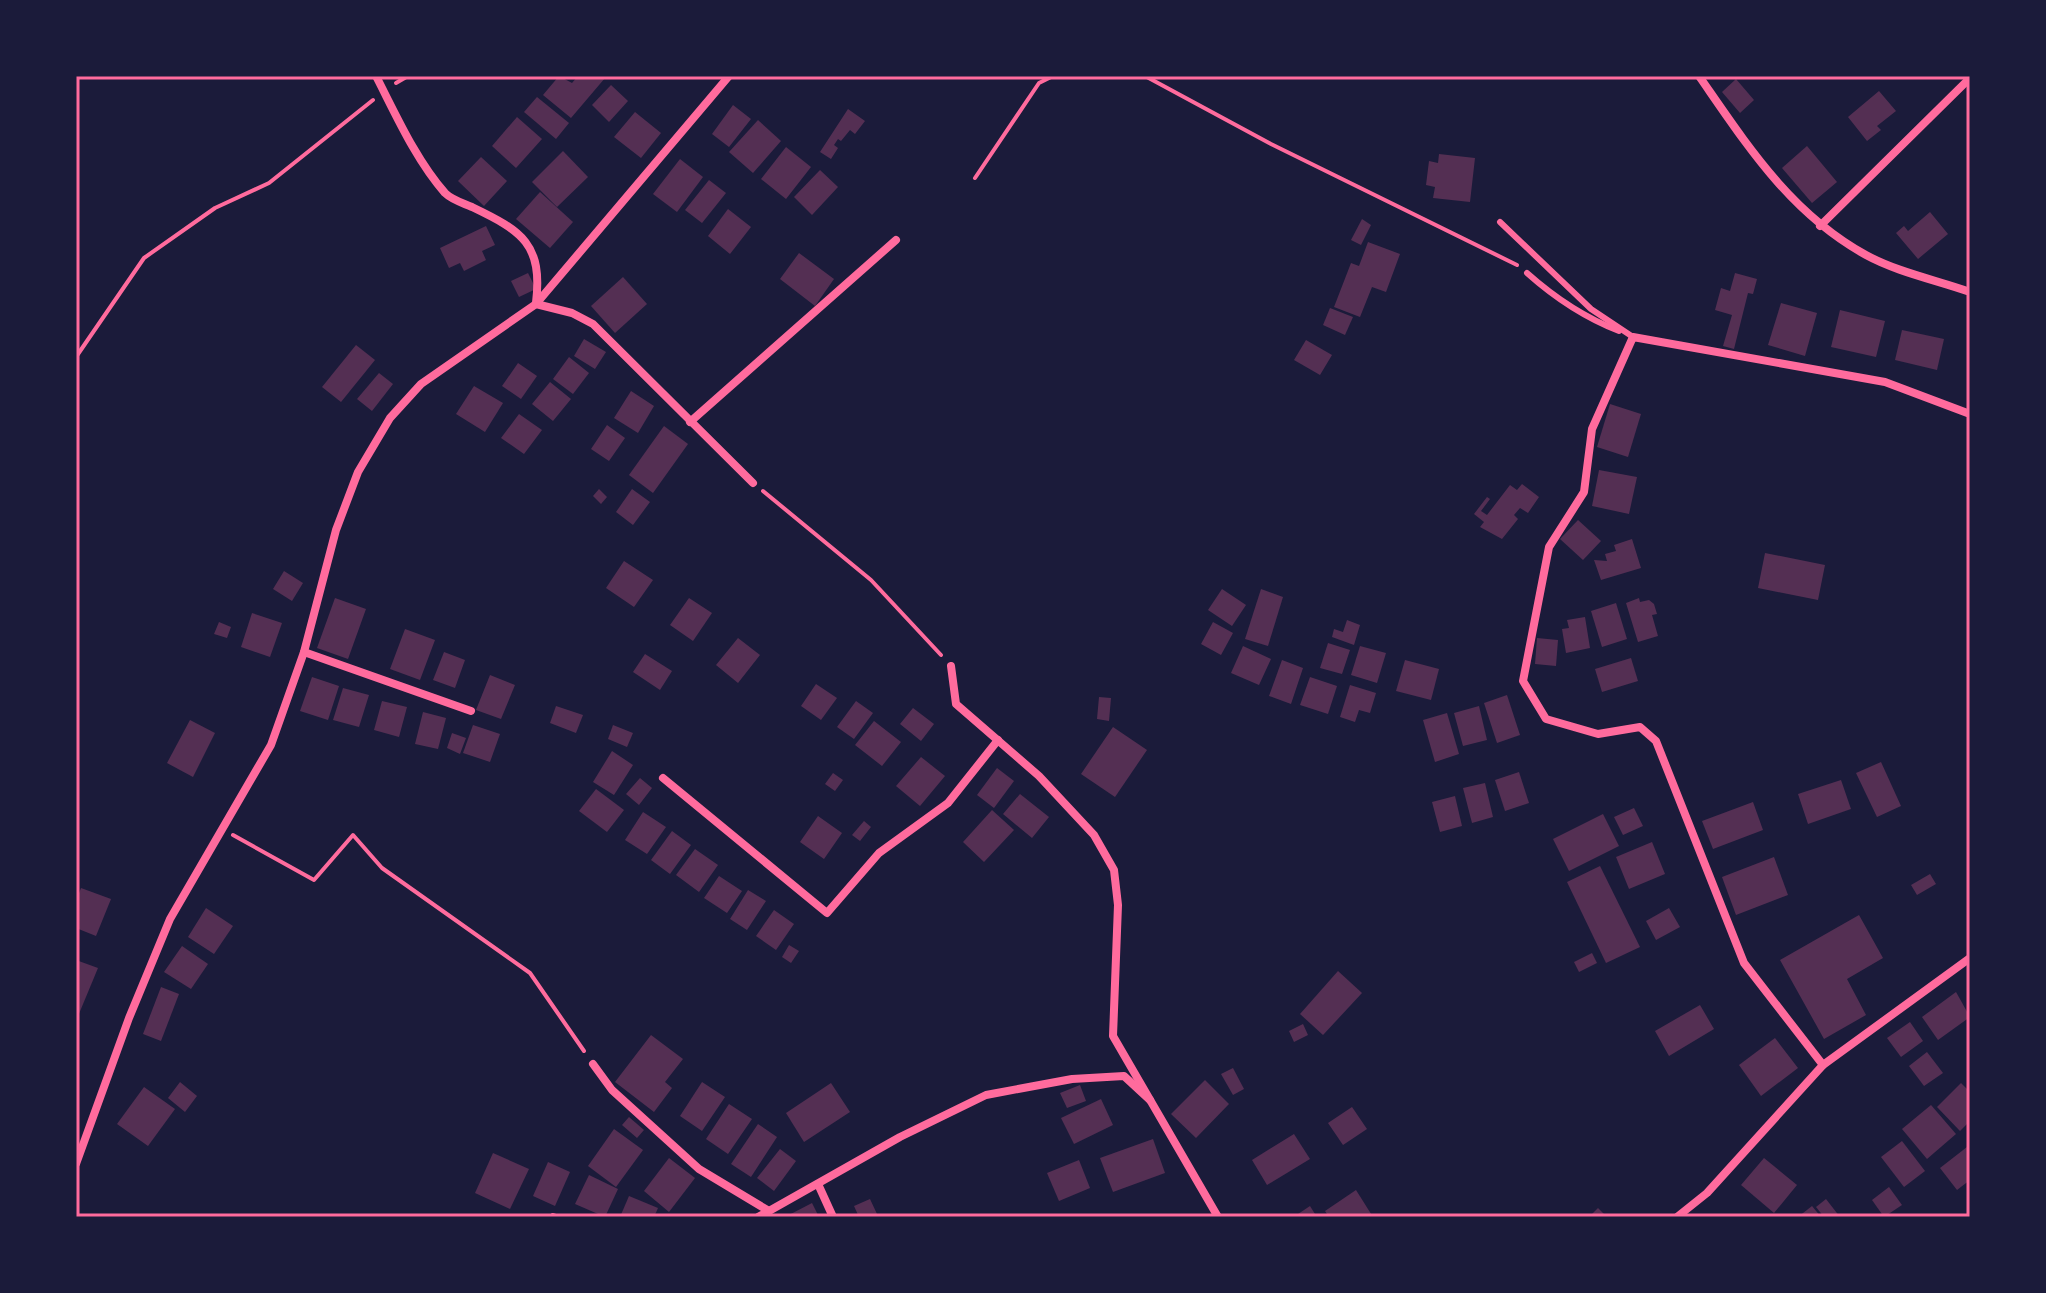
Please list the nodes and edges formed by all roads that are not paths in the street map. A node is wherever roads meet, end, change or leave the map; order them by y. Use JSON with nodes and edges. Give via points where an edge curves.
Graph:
{"nodes":[{"id":1,"x":376,"y":76,"type":"edge"},
{"id":2,"x":729,"y":76,"type":"edge"},
{"id":3,"x":1699,"y":76,"type":"edge"},
{"id":4,"x":1965,"y":78,"type":"edge"},
{"id":5,"x":1500,"y":222,"type":"dead end"},
{"id":6,"x":1820,"y":226,"type":"junction"},
{"id":7,"x":896,"y":240,"type":"dead end"},
{"id":8,"x":1527,"y":273,"type":"road end"},
{"id":9,"x":1970,"y":292,"type":"edge"},
{"id":10,"x":536,"y":304,"type":"junction"},
{"id":11,"x":1633,"y":337,"type":"junction"},
{"id":12,"x":1970,"y":414,"type":"edge"},
{"id":13,"x":690,"y":422,"type":"junction"},
{"id":14,"x":753,"y":483,"type":"road end"},
{"id":15,"x":304,"y":652,"type":"junction"},
{"id":16,"x":951,"y":666,"type":"road end"},
{"id":17,"x":471,"y":711,"type":"dead end"},
{"id":18,"x":998,"y":740,"type":"junction"},
{"id":19,"x":663,"y":778,"type":"dead end"},
{"id":20,"x":1970,"y":958,"type":"edge"},
{"id":21,"x":593,"y":1064,"type":"road end"},
{"id":22,"x":1823,"y":1065,"type":"junction"},
{"id":23,"x":1150,"y":1100,"type":"junction"},
{"id":24,"x":76,"y":1164,"type":"edge"},
{"id":25,"x":818,"y":1184,"type":"junction"},
{"id":26,"x":769,"y":1211,"type":"junction"},
{"id":27,"x":758,"y":1217,"type":"edge"},
{"id":28,"x":833,"y":1217,"type":"edge"},
{"id":29,"x":1218,"y":1217,"type":"edge"},
{"id":30,"x":1677,"y":1217,"type":"edge"}],
"edges":[{"from":1,"to":10,"type":"street","via":[[448,196],[523,235],[540,274]]},
{"from":2,"to":10,"type":"street"},
{"from":3,"to":6,"type":"street","via":[[1788,198]]},
{"from":4,"to":6,"type":"street"},
{"from":5,"to":11,"type":"lane","via":[[1591,309]]},
{"from":6,"to":9,"type":"street","via":[[1868,256]]},
{"from":7,"to":13,"type":"street"},
{"from":8,"to":11,"type":"lane","via":[[1588,319]]},
{"from":10,"to":13,"type":"street","via":[[593,324]]},
{"from":10,"to":15,"type":"street","via":[[421,384],[390,418],[358,472],[336,530]]},
{"from":11,"to":12,"type":"street","via":[[1885,382]]},
{"from":11,"to":22,"type":"street","via":[[1592,429],[1584,492],[1549,547],[1523,681],[1546,719],[1598,734],[1640,727],[1656,741],[1744,963]]},
{"from":13,"to":14,"type":"street"},
{"from":15,"to":17,"type":"street"},
{"from":15,"to":24,"type":"street","via":[[271,745],[170,919]]},
{"from":16,"to":18,"type":"street","via":[[956,704]]},
{"from":18,"to":19,"type":"street","via":[[948,803],[879,853],[827,913]]},
{"from":18,"to":23,"type":"street","via":[[1094,835],[1114,870],[1118,905],[1113,1036]]},
{"from":20,"to":22,"type":"street"},
{"from":21,"to":26,"type":"street","via":[[612,1090],[699,1169]]},
{"from":22,"to":30,"type":"street","via":[[1707,1193]]},
{"from":23,"to":25,"type":"street","via":[[1124,1076],[1072,1079],[986,1095]]},
{"from":23,"to":29,"type":"street"},
{"from":25,"to":26,"type":"street"},
{"from":25,"to":28,"type":"street"},
{"from":26,"to":27,"type":"street"}]}
